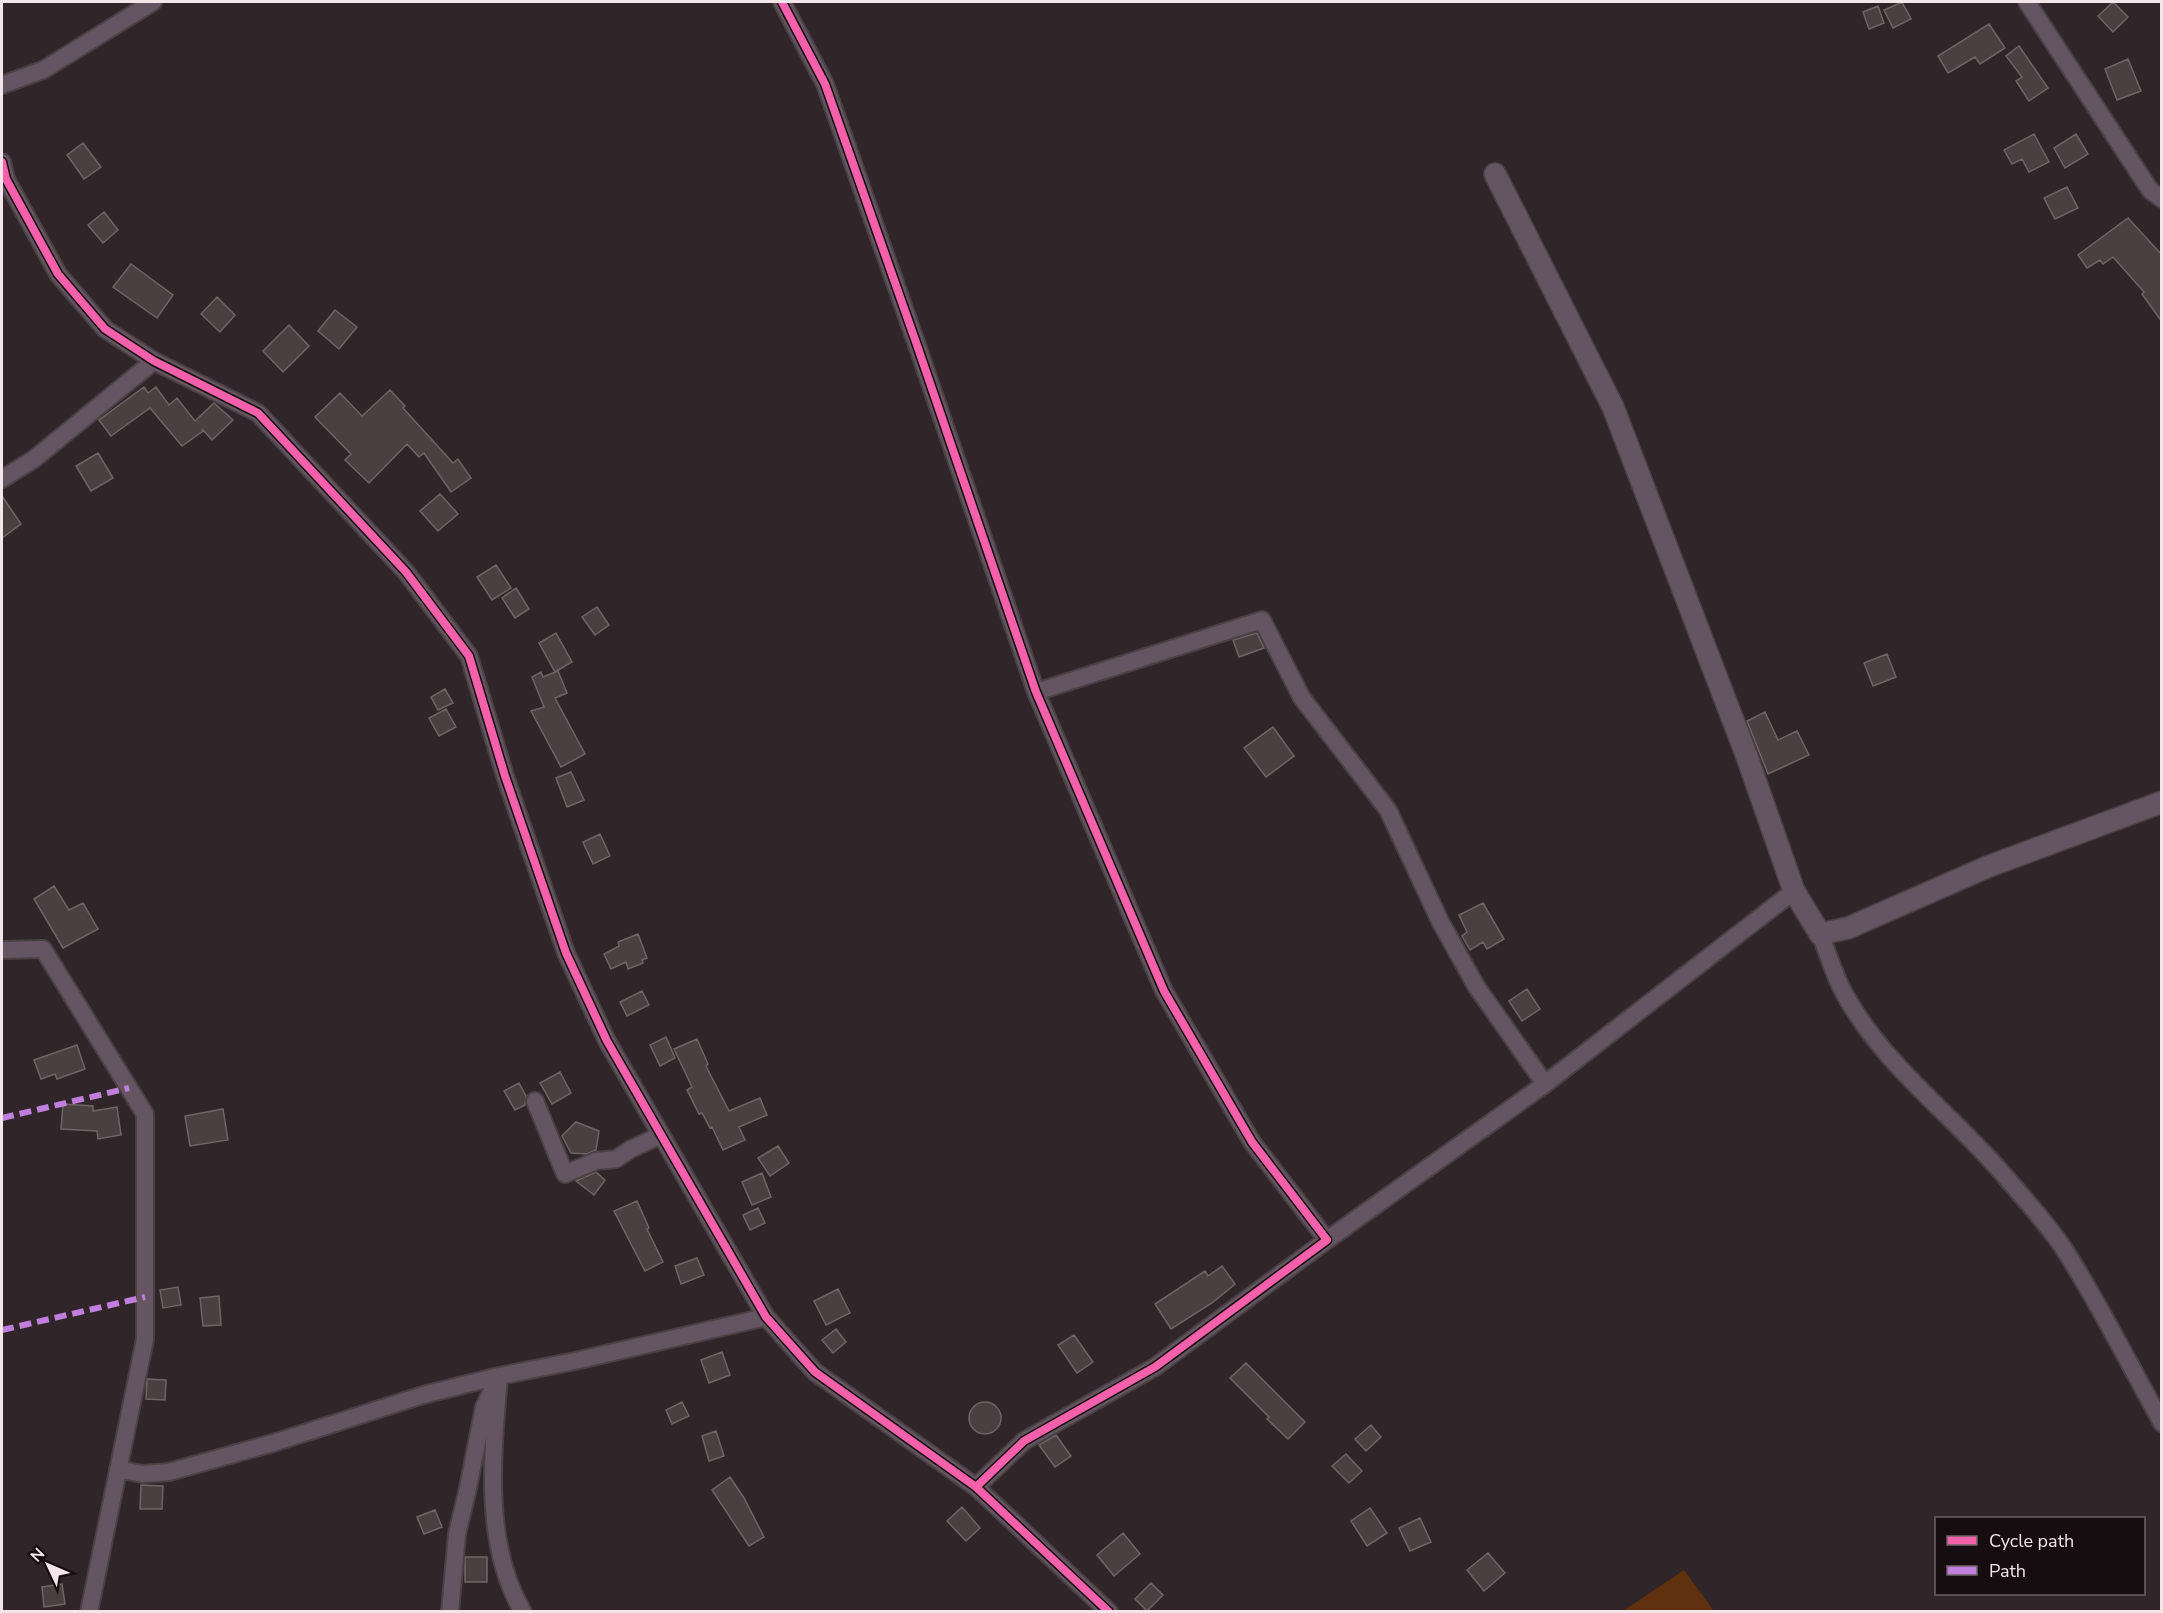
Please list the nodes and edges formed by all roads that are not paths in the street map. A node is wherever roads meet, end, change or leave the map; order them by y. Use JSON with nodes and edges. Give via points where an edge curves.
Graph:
{"nodes":[{"id":1,"x":153,"y":2,"type":"edge"},
{"id":2,"x":782,"y":2,"type":"edge"},
{"id":3,"x":2027,"y":2,"type":"edge"},
{"id":4,"x":2,"y":85,"type":"edge"},
{"id":5,"x":2,"y":162,"type":"edge"},
{"id":6,"x":1496,"y":174,"type":"dead end"},
{"id":7,"x":2162,"y":199,"type":"edge"},
{"id":8,"x":154,"y":361,"type":"junction"},
{"id":9,"x":2,"y":479,"type":"edge"},
{"id":10,"x":1036,"y":692,"type":"junction"},
{"id":11,"x":2162,"y":802,"type":"edge"},
{"id":12,"x":1794,"y":891,"type":"junction"},
{"id":13,"x":1821,"y":934,"type":"junction"},
{"id":14,"x":2,"y":950,"type":"edge"},
{"id":15,"x":1545,"y":1084,"type":"junction"},
{"id":16,"x":535,"y":1101,"type":"dead end"},
{"id":17,"x":661,"y":1135,"type":"junction"},
{"id":18,"x":1327,"y":1240,"type":"junction"},
{"id":19,"x":766,"y":1317,"type":"junction"},
{"id":20,"x":499,"y":1376,"type":"junction"},
{"id":21,"x":2162,"y":1423,"type":"edge"},
{"id":22,"x":118,"y":1469,"type":"junction"},
{"id":23,"x":976,"y":1486,"type":"junction"},
{"id":24,"x":89,"y":1611,"type":"edge"},
{"id":25,"x":450,"y":1611,"type":"edge"},
{"id":26,"x":523,"y":1611,"type":"edge"},
{"id":27,"x":1109,"y":1611,"type":"edge"}],
"edges":[{"from":1,"to":4,"type":"street","via":[[43,70]]},
{"from":2,"to":10,"type":"street","via":[[825,84]]},
{"from":3,"to":7,"type":"street","via":[[2150,190]]},
{"from":5,"to":8,"type":"street","via":[[6,179],[58,274],[105,329]]},
{"from":6,"to":12,"type":"street","via":[[1613,407],[1742,742]]},
{"from":8,"to":9,"type":"street","via":[[34,459]]},
{"from":8,"to":17,"type":"street","via":[[258,413],[406,572],[469,656],[505,776],[566,953],[607,1041]]},
{"from":10,"to":15,"type":"street","via":[[1262,620],[1302,698],[1388,810],[1440,921],[1476,986]]},
{"from":10,"to":18,"type":"street","via":[[1164,991],[1252,1142]]},
{"from":11,"to":13,"type":"street","via":[[1987,867],[1848,928]]},
{"from":12,"to":13,"type":"street"},
{"from":12,"to":15,"type":"street"},
{"from":13,"to":21,"type":"street","via":[[1844,993],[1873,1036],[1904,1073],[1973,1139],[2065,1251]]},
{"from":14,"to":22,"type":"street","via":[[43,950],[145,1114],[145,1340]]},
{"from":15,"to":18,"type":"street"},
{"from":16,"to":17,"type":"street","via":[[565,1174],[596,1161],[616,1159]]},
{"from":17,"to":19,"type":"street"},
{"from":18,"to":23,"type":"street","via":[[1155,1367],[1024,1441]]},
{"from":19,"to":20,"type":"street"},
{"from":19,"to":23,"type":"street","via":[[815,1372]]},
{"from":20,"to":22,"type":"street","via":[[169,1472],[142,1474]]},
{"from":20,"to":25,"type":"street","via":[[484,1407],[457,1533]]},
{"from":20,"to":26,"type":"street","via":[[492,1474],[497,1527],[504,1571]]},
{"from":22,"to":24,"type":"street"},
{"from":23,"to":27,"type":"street"}]}
